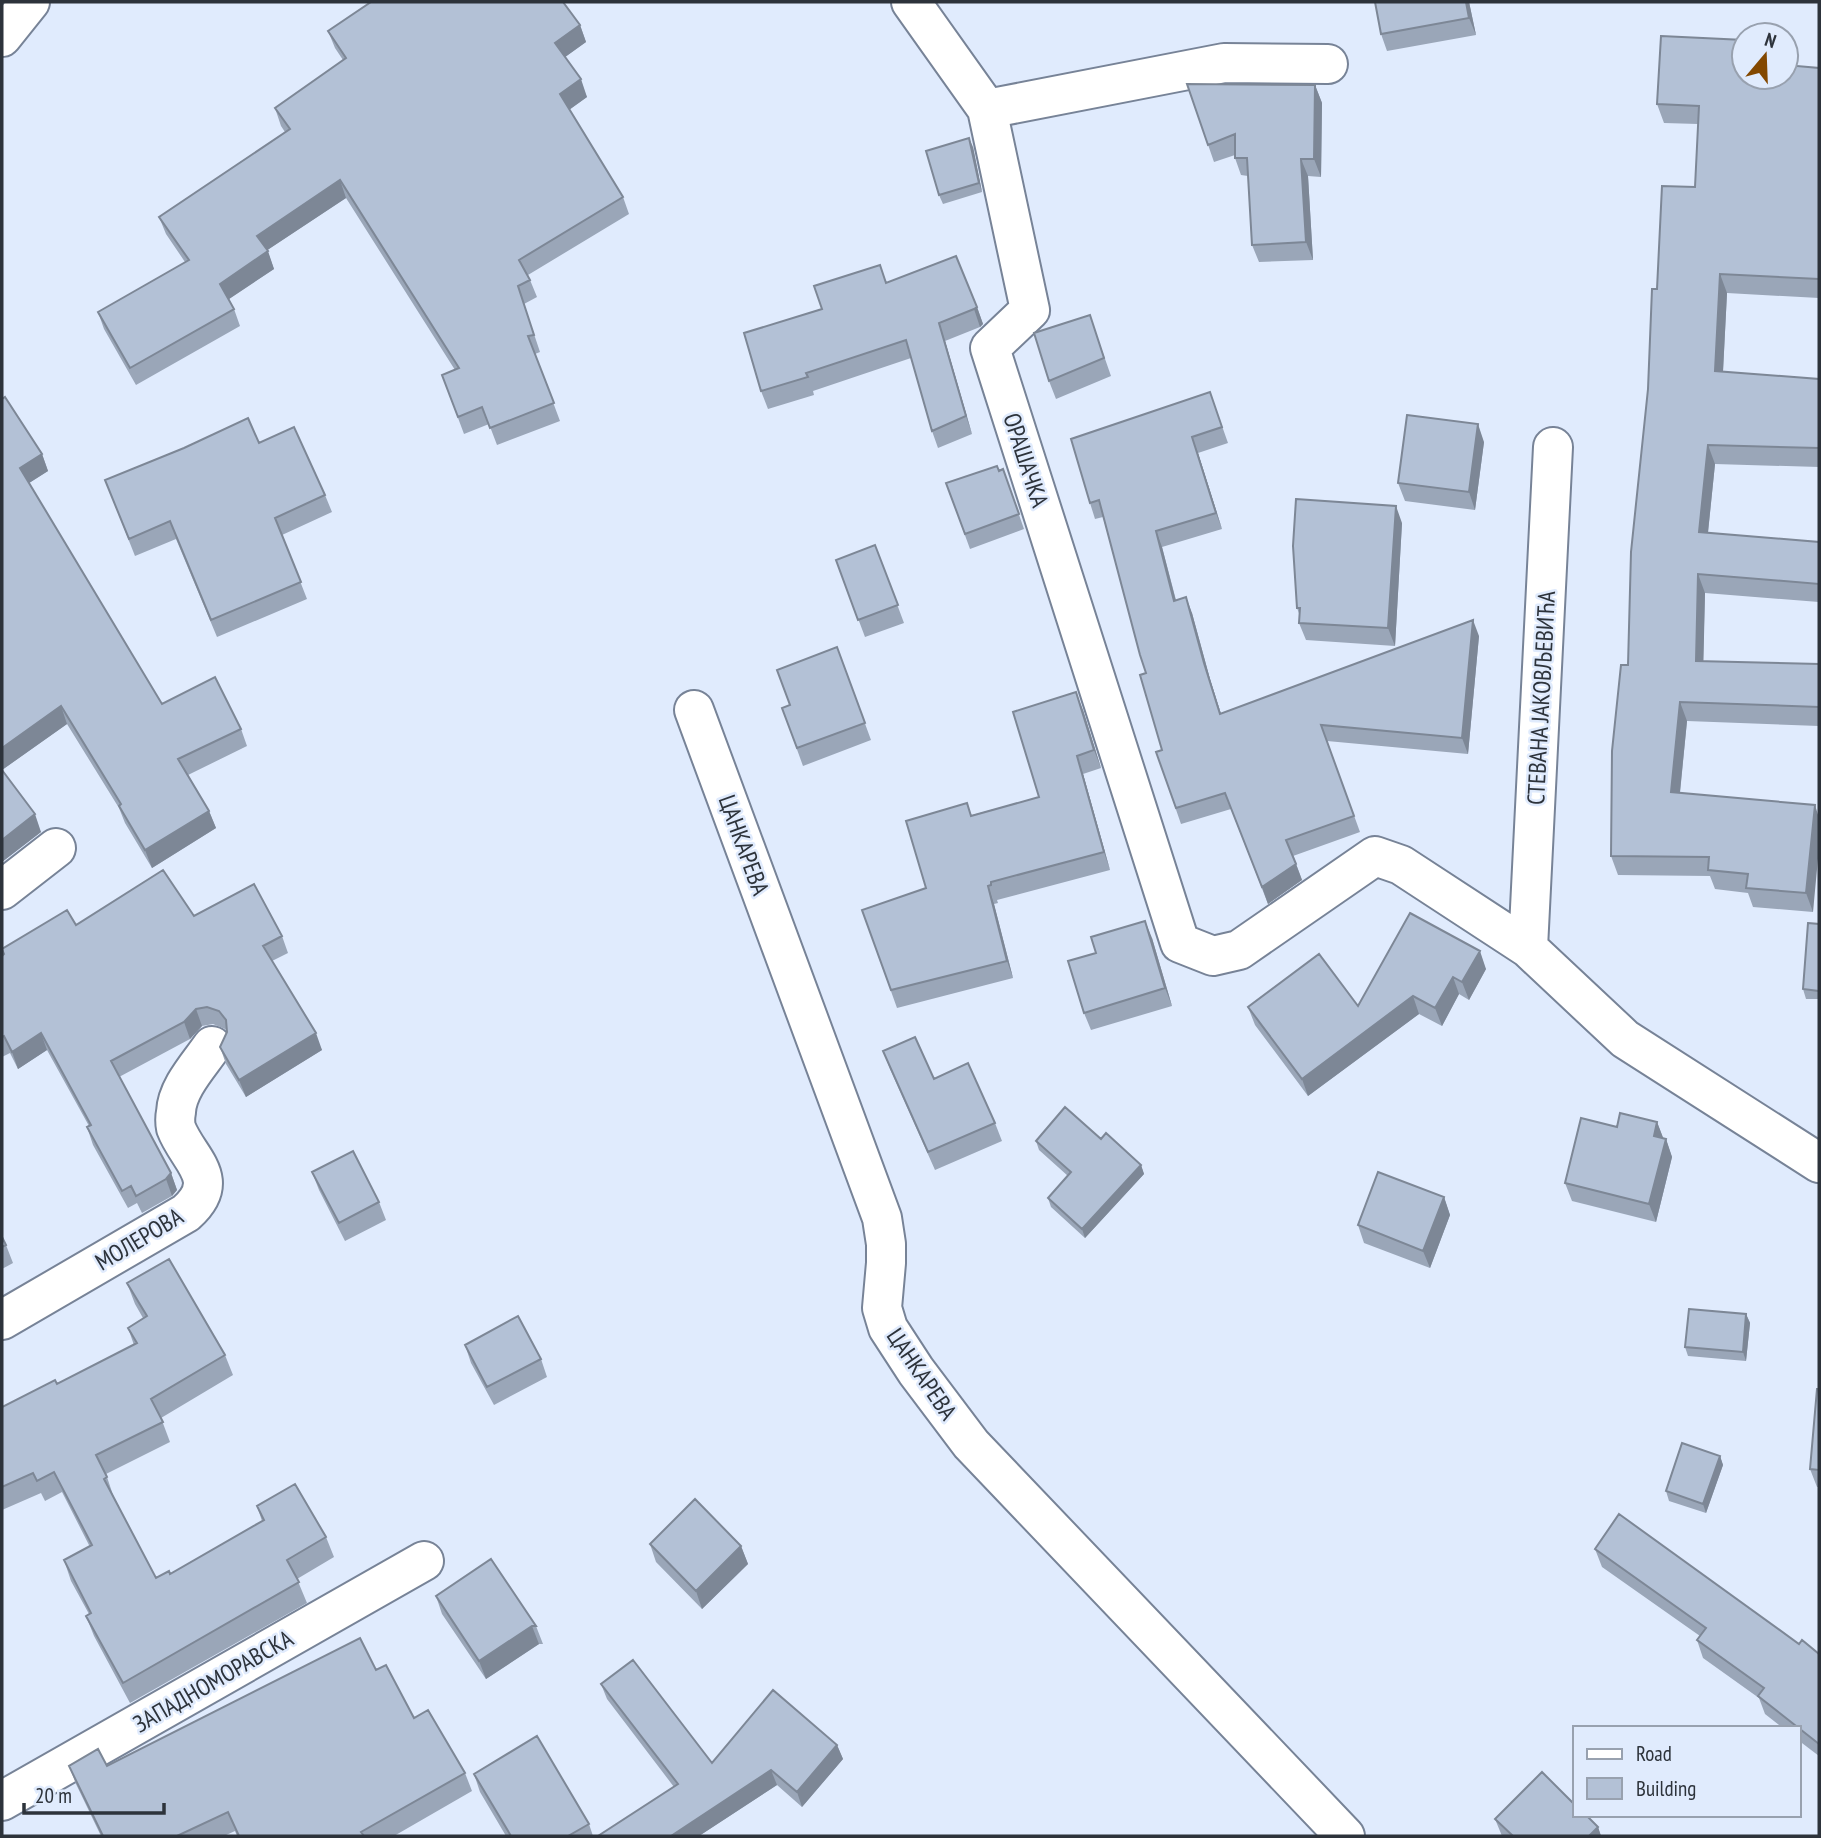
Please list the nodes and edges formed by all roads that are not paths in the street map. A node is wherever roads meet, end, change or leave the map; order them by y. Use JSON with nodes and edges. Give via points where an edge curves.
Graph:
{"nodes":[{"id":1,"x":30,"y":2,"type":"edge"},
{"id":2,"x":928,"y":10,"type":"edge"},
{"id":3,"x":2,"y":37,"type":"edge"},
{"id":4,"x":1328,"y":64,"type":"dead end"},
{"id":5,"x":987,"y":109,"type":"junction"},
{"id":6,"x":1553,"y":447,"type":"dead end"},
{"id":7,"x":694,"y":710,"type":"dead end"},
{"id":8,"x":56,"y":848,"type":"dead end"},
{"id":9,"x":2,"y":890,"type":"edge"},
{"id":10,"x":1528,"y":948,"type":"junction"},
{"id":11,"x":212,"y":1046,"type":"dead end"},
{"id":12,"x":1819,"y":1163,"type":"edge"},
{"id":13,"x":2,"y":1320,"type":"edge"},
{"id":14,"x":424,"y":1561,"type":"dead end"},
{"id":15,"x":2,"y":1801,"type":"edge"},
{"id":16,"x":1345,"y":1836,"type":"edge"}],
"edges":[{"from":1,"to":3,"type":"street"},
{"from":2,"to":5,"type":"street","name":"ОРАШАЧКА"},
{"from":4,"to":5,"type":"street","via":[[1224,63]]},
{"from":5,"to":10,"type":"street","name":"ОРАШАЧКА","via":[[1030,310],[990,348],[1180,943],[1213,956],[1239,950],[1375,856],[1401,865]]},
{"from":6,"to":10,"type":"street","name":"СТЕВАНА ЈАКОВЉЕВИЋА"},
{"from":7,"to":16,"type":"street","name":"ЦАНКАРЕВА","via":[[882,1218],[886,1244],[882,1308],[888,1328],[971,1444]]},
{"from":8,"to":9,"type":"street"},
{"from":10,"to":12,"type":"street","via":[[1625,1039]]},
{"from":11,"to":13,"type":"street","name":"МОЛЕРОВА","via":[[176,1108],[175,1126],[200,1167],[203,1181],[195,1204]]},
{"from":14,"to":15,"type":"street","name":"ЗАПАДНОМОРАВСКА"}]}
